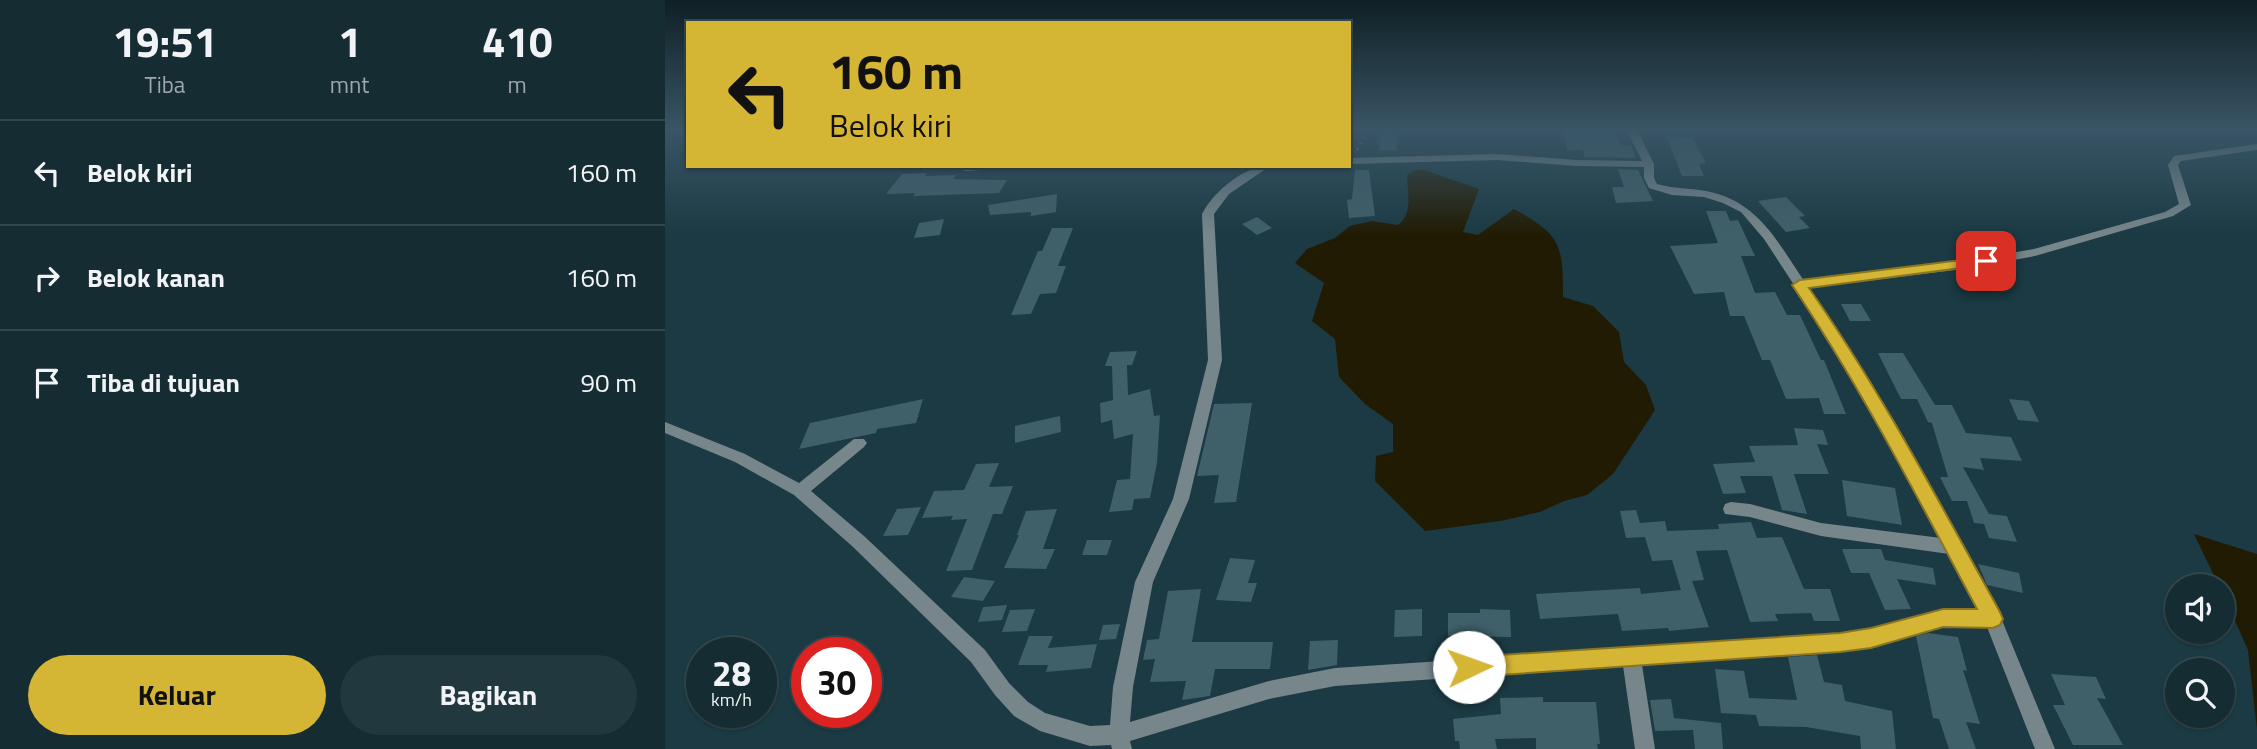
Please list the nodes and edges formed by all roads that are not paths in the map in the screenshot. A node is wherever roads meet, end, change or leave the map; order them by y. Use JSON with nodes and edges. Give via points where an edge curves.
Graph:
{"nodes":[{"id":1,"x":1649,"y":164,"type":"edge"},
{"id":2,"x":2173,"y":165,"type":"edge"},
{"id":3,"x":977,"y":168,"type":"edge"},
{"id":4,"x":1262,"y":168,"type":"edge"},
{"id":5,"x":966,"y":169,"type":"dead end"},
{"id":6,"x":1800,"y":285,"type":"junction"},
{"id":7,"x":665,"y":427,"type":"edge"},
{"id":8,"x":859,"y":443,"type":"dead end"},
{"id":9,"x":800,"y":492,"type":"junction"},
{"id":10,"x":1731,"y":509,"type":"dead end"},
{"id":11,"x":1952,"y":547,"type":"junction"},
{"id":12,"x":1993,"y":619,"type":"junction"},
{"id":13,"x":1631,"y":657,"type":"junction"},
{"id":14,"x":1121,"y":742,"type":"edge"},
{"id":15,"x":1645,"y":749,"type":"edge"},
{"id":16,"x":2045,"y":749,"type":"edge"}],
"edges":[{"from":1,"to":6,"type":"street","via":[[1649,178],[1658,189],[1705,194],[1745,210]]},
{"from":2,"to":6,"type":"street","via":[[2185,205],[2169,214],[2000,259]]},
{"from":3,"to":5,"type":"street"},
{"from":4,"to":14,"type":"street","via":[[1220,194],[1209,214],[1215,360],[1181,499],[1144,582],[1123,687]]},
{"from":6,"to":11,"type":"street","via":[[1886,421]]},
{"from":7,"to":9,"type":"street","via":[[740,458]]},
{"from":8,"to":9,"type":"street"},
{"from":9,"to":14,"type":"street","via":[[978,656],[1021,709],[1067,731]]},
{"from":10,"to":11,"type":"street","via":[[1758,511],[1819,529]]},
{"from":11,"to":12,"type":"street"},
{"from":12,"to":13,"type":"street","via":[[1943,618],[1840,643]]},
{"from":12,"to":16,"type":"street"},
{"from":13,"to":14,"type":"street","via":[[1335,677],[1269,690]]},
{"from":13,"to":15,"type":"street"}]}
